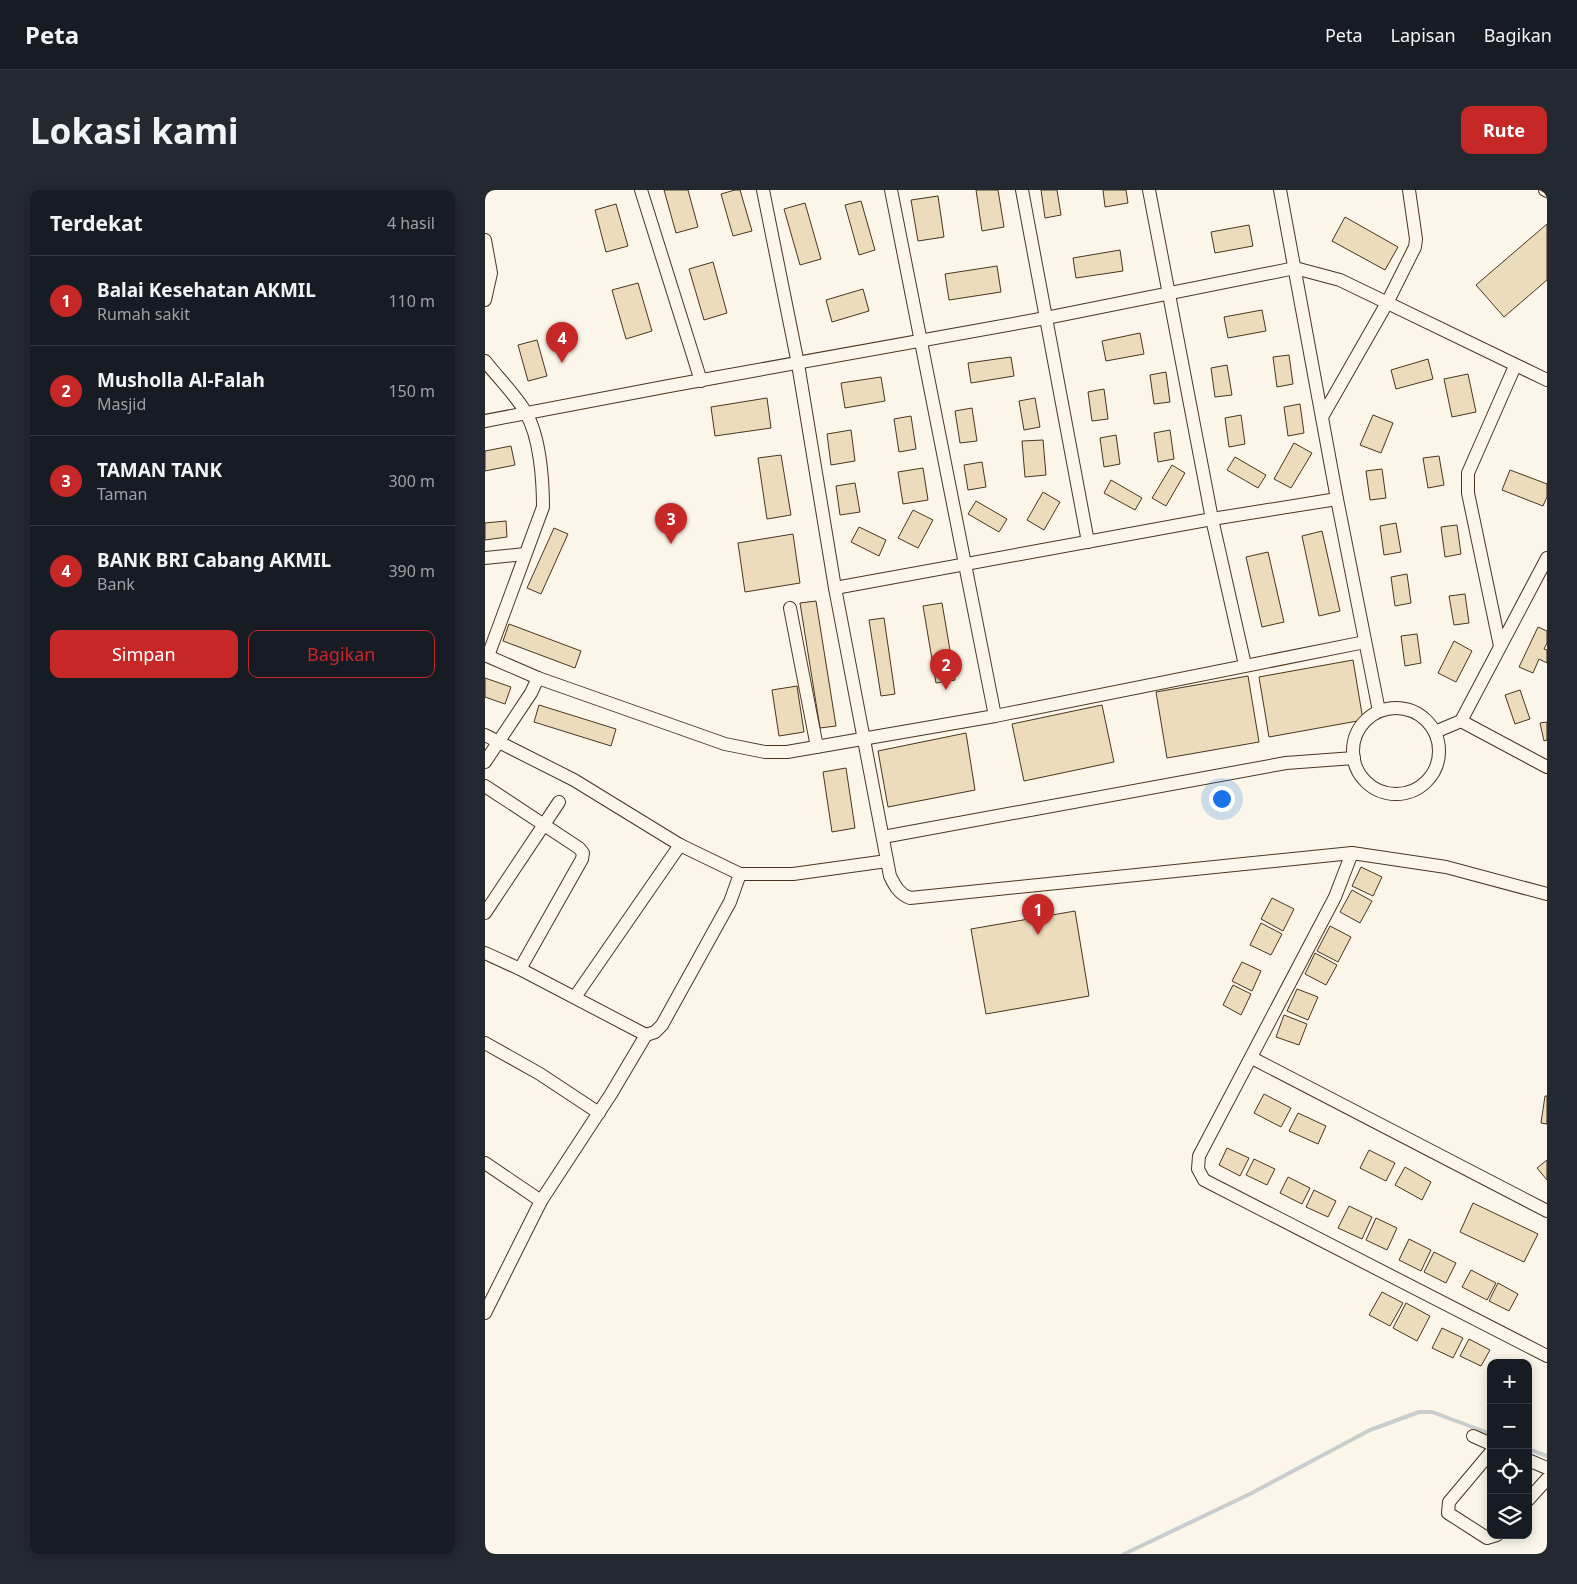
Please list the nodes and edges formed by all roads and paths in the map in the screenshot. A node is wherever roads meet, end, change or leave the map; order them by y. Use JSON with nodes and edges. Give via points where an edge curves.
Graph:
{"nodes":[{"id":1,"x":641,"y":190,"type":"edge"},
{"id":2,"x":763,"y":190,"type":"edge"},
{"id":3,"x":891,"y":190,"type":"edge"},
{"id":4,"x":1022,"y":190,"type":"edge"},
{"id":5,"x":1149,"y":190,"type":"edge"},
{"id":6,"x":1280,"y":190,"type":"edge"},
{"id":7,"x":1409,"y":190,"type":"edge"},
{"id":8,"x":485,"y":240,"type":"edge"},
{"id":9,"x":1295,"y":268,"type":"junction"},
{"id":10,"x":1170,"y":295,"type":"junction"},
{"id":11,"x":485,"y":300,"type":"edge"},
{"id":12,"x":1387,"y":303,"type":"junction"},
{"id":13,"x":1046,"y":318,"type":"junction"},
{"id":14,"x":919,"y":340,"type":"junction"},
{"id":15,"x":485,"y":361,"type":"edge"},
{"id":16,"x":798,"y":364,"type":"junction"},
{"id":17,"x":1515,"y":366,"type":"junction"},
{"id":18,"x":1547,"y":380,"type":"edge"},
{"id":19,"x":701,"y":381,"type":"junction"},
{"id":20,"x":526,"y":413,"type":"junction"},
{"id":21,"x":1322,"y":417,"type":"junction"},
{"id":22,"x":485,"y":421,"type":"edge"},
{"id":23,"x":1337,"y":499,"type":"junction"},
{"id":24,"x":1212,"y":519,"type":"junction"},
{"id":25,"x":1088,"y":542,"type":"junction"},
{"id":26,"x":525,"y":554,"type":"junction"},
{"id":27,"x":485,"y":558,"type":"edge"},
{"id":28,"x":1547,"y":558,"type":"edge"},
{"id":29,"x":964,"y":565,"type":"junction"},
{"id":30,"x":835,"y":588,"type":"junction"},
{"id":31,"x":790,"y":608,"type":"dead end"},
{"id":32,"x":1365,"y":642,"type":"junction"},
{"id":33,"x":1500,"y":646,"type":"junction"},
{"id":34,"x":486,"y":655,"type":"edge"},
{"id":35,"x":1245,"y":665,"type":"junction"},
{"id":36,"x":538,"y":678,"type":"junction"},
{"id":37,"x":1379,"y":711,"type":"junction"},
{"id":38,"x":995,"y":716,"type":"junction"},
{"id":39,"x":1461,"y":721,"type":"junction"},
{"id":40,"x":1435,"y":732,"type":"junction"},
{"id":41,"x":485,"y":734,"type":"edge"},
{"id":42,"x":864,"y":738,"type":"junction"},
{"id":43,"x":497,"y":745,"type":"junction"},
{"id":44,"x":817,"y":747,"type":"junction"},
{"id":45,"x":1354,"y":758,"type":"junction"},
{"id":46,"x":485,"y":762,"type":"edge"},
{"id":47,"x":1547,"y":767,"type":"edge"},
{"id":48,"x":485,"y":786,"type":"edge"},
{"id":49,"x":559,"y":802,"type":"dead end"},
{"id":50,"x":544,"y":825,"type":"junction"},
{"id":51,"x":883,"y":837,"type":"junction"},
{"id":52,"x":680,"y":845,"type":"junction"},
{"id":53,"x":1352,"y":853,"type":"junction"},
{"id":54,"x":887,"y":861,"type":"junction"},
{"id":55,"x":738,"y":879,"type":"junction"},
{"id":56,"x":1547,"y":894,"type":"edge"},
{"id":57,"x":485,"y":913,"type":"edge"},
{"id":58,"x":485,"y":953,"type":"edge"},
{"id":59,"x":520,"y":968,"type":"junction"},
{"id":60,"x":575,"y":997,"type":"junction"},
{"id":61,"x":646,"y":1036,"type":"junction"},
{"id":62,"x":485,"y":1043,"type":"edge"},
{"id":63,"x":1252,"y":1058,"type":"junction"},
{"id":64,"x":599,"y":1113,"type":"junction"},
{"id":65,"x":485,"y":1163,"type":"edge"},
{"id":66,"x":541,"y":1201,"type":"junction"},
{"id":67,"x":1547,"y":1211,"type":"edge"},
{"id":68,"x":485,"y":1313,"type":"edge"},
{"id":69,"x":1547,"y":1356,"type":"edge"},
{"id":70,"x":1473,"y":1436,"type":"dead end"},
{"id":71,"x":1487,"y":1442,"type":"edge"},
{"id":72,"x":1487,"y":1457,"type":"edge"},
{"id":73,"x":1532,"y":1462,"type":"edge"},
{"id":74,"x":1547,"y":1468,"type":"edge"},
{"id":75,"x":1547,"y":1479,"type":"edge"},
{"id":76,"x":1532,"y":1496,"type":"edge"},
{"id":77,"x":1487,"y":1538,"type":"edge"}],
"edges":[{"from":1,"to":19,"type":"street"},
{"from":2,"to":16,"type":"street"},
{"from":3,"to":14,"type":"street"},
{"from":4,"to":13,"type":"street"},
{"from":5,"to":10,"type":"street"},
{"from":6,"to":9,"type":"street"},
{"from":7,"to":12,"type":"street","via":[[1415,247]]},
{"from":8,"to":11,"type":"street","via":[[491,273]]},
{"from":9,"to":10,"type":"street"},
{"from":9,"to":12,"type":"street","via":[[1340,280]]},
{"from":9,"to":21,"type":"street"},
{"from":10,"to":13,"type":"street"},
{"from":10,"to":24,"type":"street"},
{"from":12,"to":17,"type":"street"},
{"from":12,"to":21,"type":"street"},
{"from":13,"to":14,"type":"street"},
{"from":13,"to":25,"type":"street"},
{"from":14,"to":16,"type":"street"},
{"from":14,"to":29,"type":"street"},
{"from":15,"to":20,"type":"street"},
{"from":16,"to":19,"type":"street"},
{"from":16,"to":30,"type":"street"},
{"from":17,"to":18,"type":"street"},
{"from":17,"to":33,"type":"street","via":[[1468,473],[1467,494]]},
{"from":19,"to":20,"type":"street"},
{"from":20,"to":22,"type":"street"},
{"from":20,"to":26,"type":"street","via":[[538,452],[543,507]]},
{"from":21,"to":23,"type":"street"},
{"from":23,"to":24,"type":"street"},
{"from":23,"to":32,"type":"street"},
{"from":24,"to":25,"type":"street"},
{"from":24,"to":35,"type":"street"},
{"from":25,"to":29,"type":"street"},
{"from":26,"to":27,"type":"street"},
{"from":26,"to":34,"type":"street"},
{"from":28,"to":33,"type":"street"},
{"from":29,"to":30,"type":"street"},
{"from":29,"to":38,"type":"street"},
{"from":30,"to":42,"type":"street"},
{"from":31,"to":44,"type":"street"},
{"from":32,"to":35,"type":"street"},
{"from":32,"to":37,"type":"street"},
{"from":33,"to":39,"type":"street"},
{"from":34,"to":36,"type":"street"},
{"from":35,"to":38,"type":"street"},
{"from":36,"to":43,"type":"street"},
{"from":36,"to":44,"type":"street","via":[[725,744],[765,752]]},
{"from":37,"to":40,"type":"street","via":[[1395,708],[1414,711],[1427,720]]},
{"from":37,"to":45,"type":"street","via":[[1359,728]]},
{"from":38,"to":42,"type":"street"},
{"from":39,"to":40,"type":"street"},
{"from":39,"to":47,"type":"street"},
{"from":40,"to":45,"type":"street","via":[[1439,756],[1434,771],[1422,786],[1413,791],[1398,794],[1377,790],[1365,781]]},
{"from":41,"to":43,"type":"street"},
{"from":42,"to":44,"type":"street"},
{"from":42,"to":51,"type":"street"},
{"from":43,"to":46,"type":"street"},
{"from":43,"to":52,"type":"street","via":[[574,780]]},
{"from":45,"to":51,"type":"street","via":[[1286,763]]},
{"from":48,"to":50,"type":"street"},
{"from":49,"to":50,"type":"street"},
{"from":50,"to":57,"type":"street"},
{"from":50,"to":59,"type":"street","via":[[579,848],[583,856]]},
{"from":51,"to":54,"type":"street"},
{"from":52,"to":55,"type":"street"},
{"from":52,"to":60,"type":"street"},
{"from":53,"to":54,"type":"street","via":[[910,898],[903,896],[892,880]]},
{"from":53,"to":56,"type":"street","via":[[1446,867]]},
{"from":53,"to":63,"type":"street","via":[[1335,896]]},
{"from":54,"to":55,"type":"street"},
{"from":55,"to":61,"type":"street","via":[[729,902],[662,1025]]},
{"from":58,"to":59,"type":"street"},
{"from":59,"to":60,"type":"street"},
{"from":60,"to":61,"type":"street"},
{"from":61,"to":64,"type":"street"},
{"from":62,"to":64,"type":"street"},
{"from":63,"to":67,"type":"street"},
{"from":63,"to":69,"type":"street","via":[[1199,1156],[1198,1169],[1204,1180]]},
{"from":64,"to":66,"type":"street"},
{"from":65,"to":66,"type":"street"},
{"from":66,"to":68,"type":"street"},
{"from":70,"to":71,"type":"street"},
{"from":72,"to":77,"type":"street","via":[[1447,1507],[1449,1513]]},
{"from":73,"to":74,"type":"street"},
{"from":75,"to":76,"type":"street"}]}
